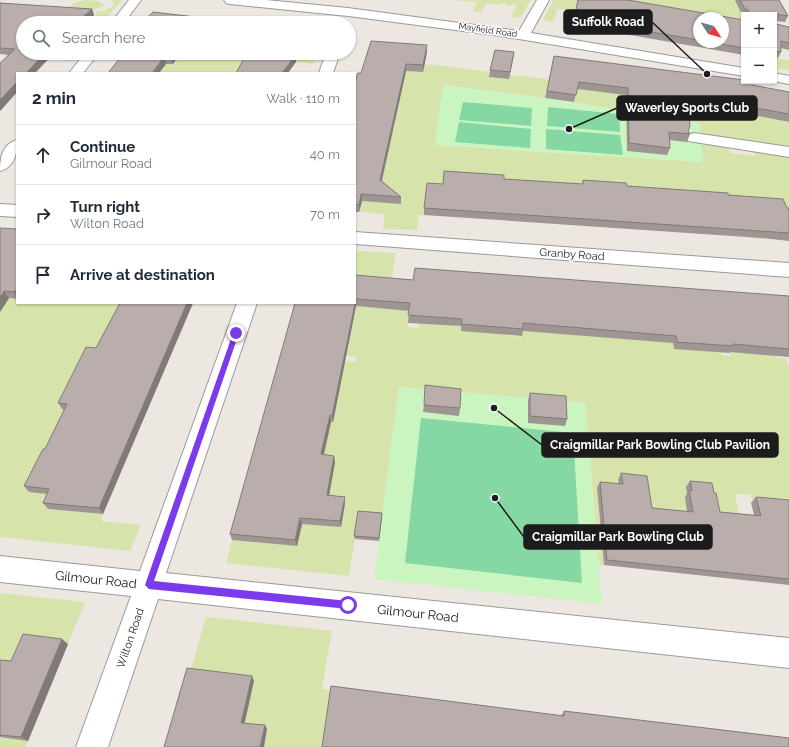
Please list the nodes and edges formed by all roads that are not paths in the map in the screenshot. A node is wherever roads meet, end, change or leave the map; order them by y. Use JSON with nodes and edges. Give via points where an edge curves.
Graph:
{"nodes":[{"id":1,"x":136,"y":0,"type":"edge"},
{"id":2,"x":230,"y":0,"type":"edge"},
{"id":3,"x":543,"y":0,"type":"edge"},
{"id":4,"x":123,"y":16,"type":"edge"},
{"id":5,"x":333,"y":16,"type":"edge"},
{"id":6,"x":356,"y":19,"type":"edge"},
{"id":7,"x":524,"y":35,"type":"junction"},
{"id":8,"x":86,"y":60,"type":"edge"},
{"id":9,"x":331,"y":60,"type":"edge"},
{"id":10,"x":741,"y":71,"type":"edge"},
{"id":11,"x":77,"y":72,"type":"edge"},
{"id":12,"x":326,"y":72,"type":"edge"},
{"id":13,"x":777,"y":78,"type":"edge"},
{"id":14,"x":789,"y":80,"type":"edge"},
{"id":15,"x":694,"y":138,"type":"dead end"},
{"id":16,"x":16,"y":146,"type":"edge"},
{"id":17,"x":789,"y":152,"type":"edge"},
{"id":18,"x":0,"y":166,"type":"edge"},
{"id":19,"x":0,"y":210,"type":"edge"},
{"id":20,"x":16,"y":212,"type":"edge"},
{"id":21,"x":356,"y":238,"type":"edge"},
{"id":22,"x":789,"y":270,"type":"edge"},
{"id":23,"x":247,"y":304,"type":"edge"},
{"id":24,"x":0,"y":569,"type":"edge"},
{"id":25,"x":149,"y":585,"type":"junction"},
{"id":26,"x":789,"y":653,"type":"edge"},
{"id":27,"x":92,"y":747,"type":"edge"}],
"edges":[{"from":1,"to":4,"type":"street"},
{"from":2,"to":5,"type":"street","name":"Mayfield Road"},
{"from":3,"to":7,"type":"street"},
{"from":6,"to":7,"type":"street","name":"Mayfield Road"},
{"from":7,"to":10,"type":"street","name":"Mayfield Road"},
{"from":8,"to":11,"type":"street"},
{"from":9,"to":12,"type":"street"},
{"from":13,"to":14,"type":"street"},
{"from":15,"to":17,"type":"street"},
{"from":16,"to":18,"type":"street"},
{"from":19,"to":20,"type":"street"},
{"from":21,"to":22,"type":"street","name":"Granby Road"},
{"from":23,"to":25,"type":"street","name":"Wilton Road"},
{"from":24,"to":25,"type":"street","name":"Gilmour Road"},
{"from":25,"to":26,"type":"street","name":"Gilmour Road"},
{"from":25,"to":27,"type":"street","name":"Wilton Road"}]}
